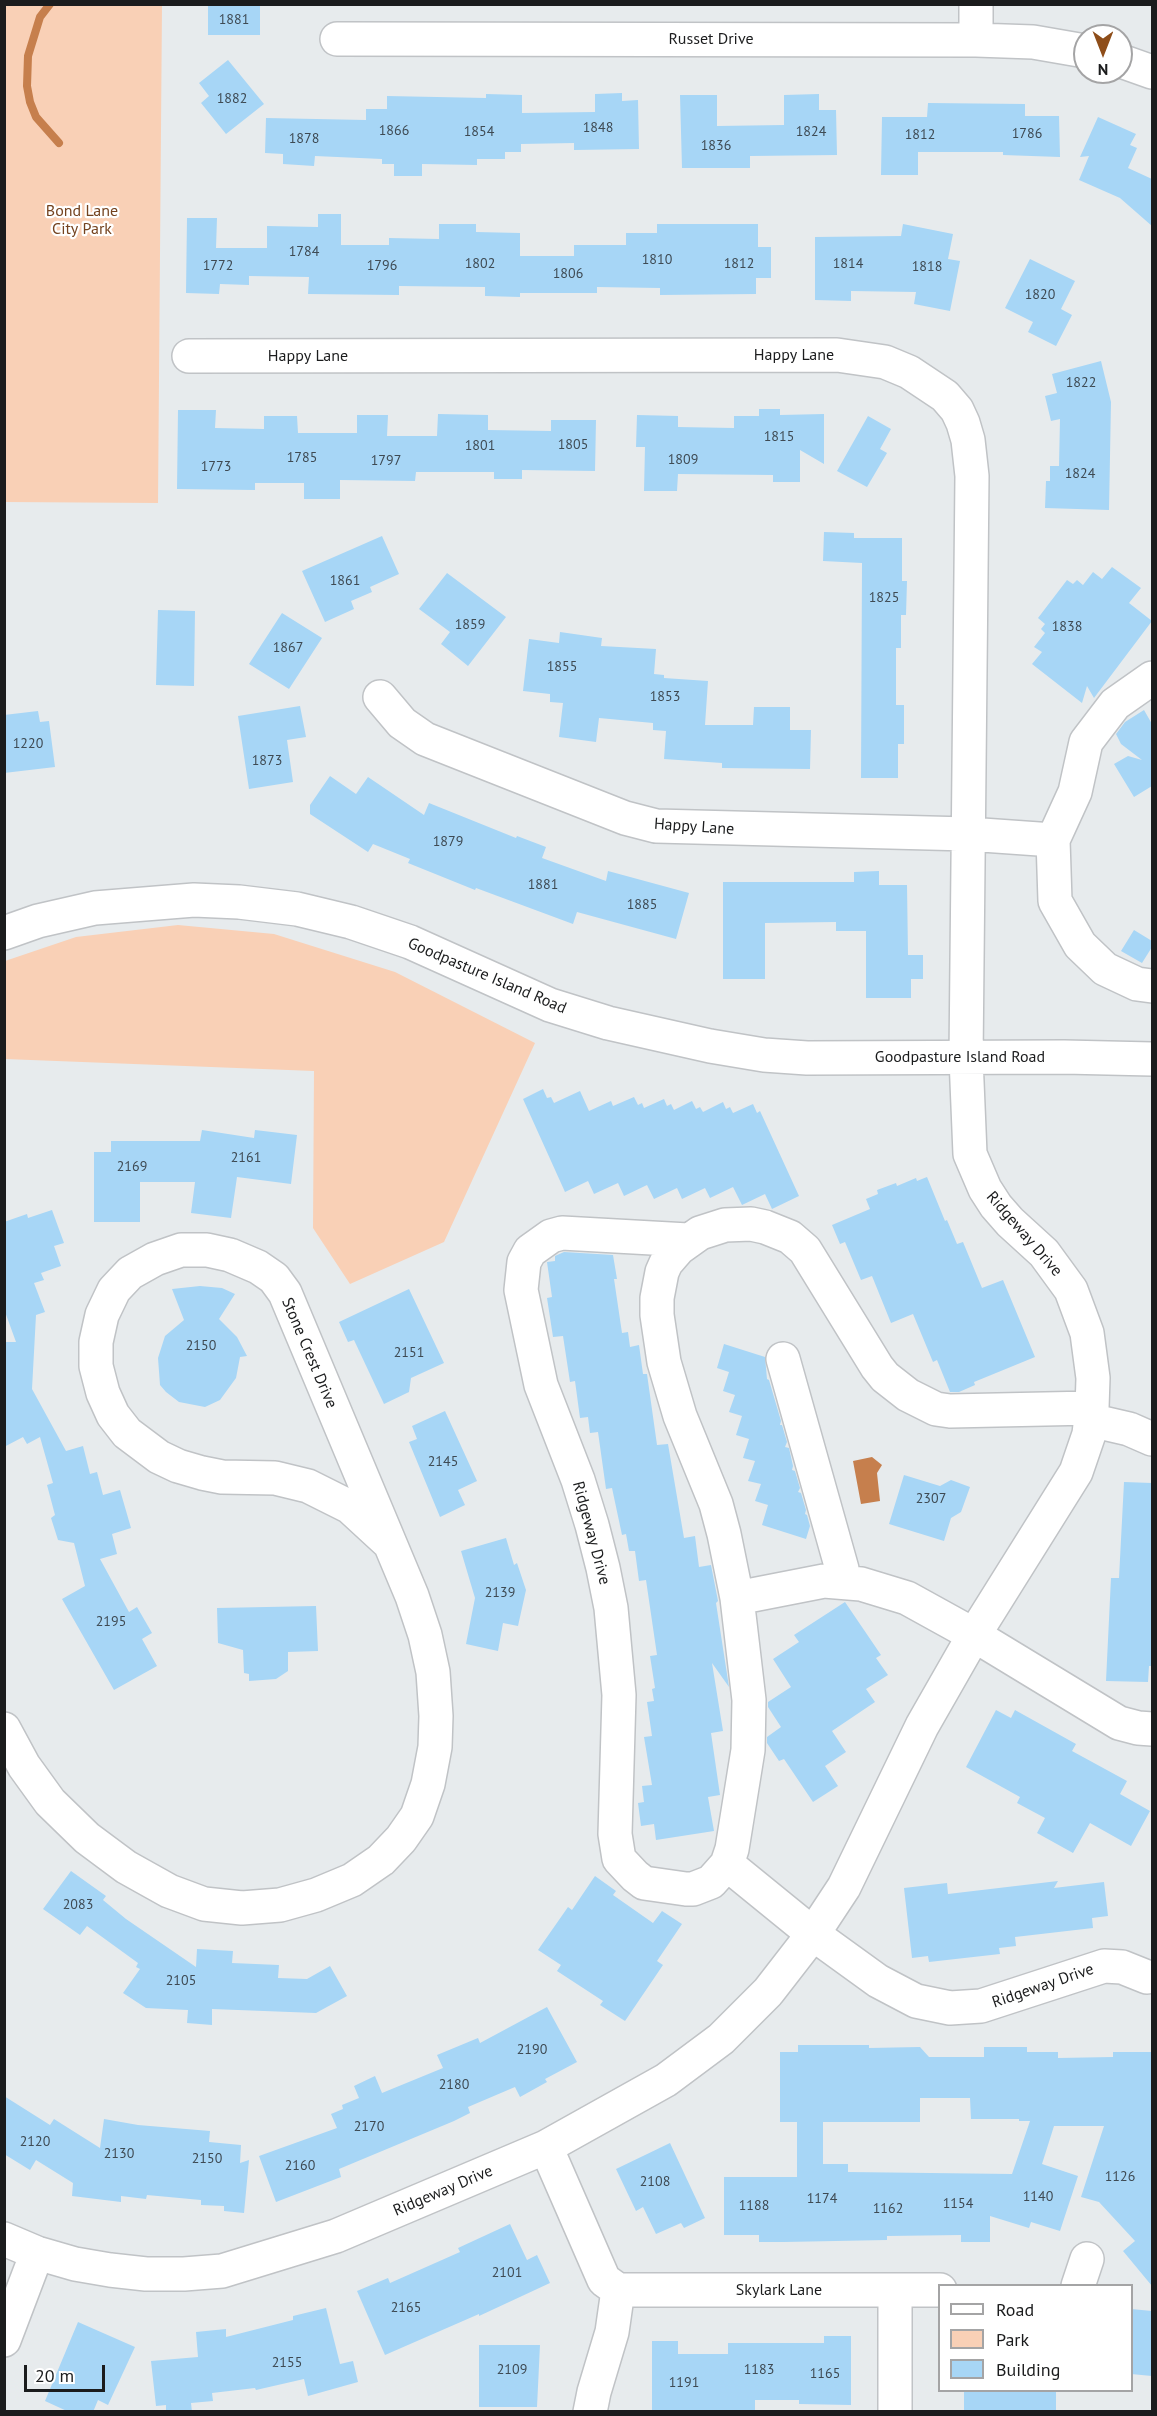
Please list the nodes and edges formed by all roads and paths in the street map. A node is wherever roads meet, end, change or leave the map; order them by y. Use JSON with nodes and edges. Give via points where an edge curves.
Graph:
{"nodes":[{"id":1,"x":976,"y":4,"type":"edge"},
{"id":2,"x":337,"y":39,"type":"dead end"},
{"id":3,"x":976,"y":40,"type":"junction"},
{"id":4,"x":1073,"y":49,"type":"edge"},
{"id":5,"x":1133,"y":65,"type":"edge"},
{"id":6,"x":1152,"y":72,"type":"edge"},
{"id":7,"x":189,"y":356,"type":"dead end"},
{"id":8,"x":1152,"y":678,"type":"edge"},
{"id":9,"x":380,"y":698,"type":"dead end"},
{"id":10,"x":968,"y":834,"type":"junction"},
{"id":11,"x":1053,"y":840,"type":"junction"},
{"id":12,"x":4,"y":933,"type":"edge"},
{"id":13,"x":1152,"y":986,"type":"edge"},
{"id":14,"x":966,"y":1058,"type":"junction"},
{"id":15,"x":1152,"y":1059,"type":"edge"},
{"id":16,"x":688,"y":1240,"type":"junction"},
{"id":17,"x":783,"y":1359,"type":"dead end"},
{"id":18,"x":1091,"y":1414,"type":"junction"},
{"id":19,"x":1152,"y":1438,"type":"edge"},
{"id":20,"x":388,"y":1542,"type":"junction"},
{"id":21,"x":843,"y":1581,"type":"junction"},
{"id":22,"x":737,"y":1598,"type":"junction"},
{"id":23,"x":974,"y":1635,"type":"junction"},
{"id":24,"x":4,"y":1728,"type":"edge"},
{"id":25,"x":1152,"y":1729,"type":"edge"},
{"id":26,"x":727,"y":1864,"type":"junction"},
{"id":27,"x":813,"y":1934,"type":"junction"},
{"id":28,"x":1148,"y":1977,"type":"dead end"},
{"id":29,"x":546,"y":2147,"type":"junction"},
{"id":30,"x":4,"y":2239,"type":"edge"},
{"id":31,"x":37,"y":2253,"type":"junction"},
{"id":32,"x":618,"y":2290,"type":"junction"},
{"id":33,"x":895,"y":2290,"type":"junction"},
{"id":34,"x":938,"y":2290,"type":"edge"},
{"id":35,"x":4,"y":2340,"type":"edge"},
{"id":36,"x":591,"y":2412,"type":"edge"},
{"id":37,"x":895,"y":2412,"type":"edge"}],
"edges":[{"from":1,"to":3,"type":"street"},
{"from":2,"to":3,"type":"street","name":"Russet Drive"},
{"from":3,"to":4,"type":"street","name":"Russet Drive","via":[[1033,42]]},
{"from":5,"to":6,"type":"street"},
{"from":7,"to":10,"type":"street","name":"Happy Lane","via":[[837,355],[885,362],[931,385],[957,410],[970,458]]},
{"from":8,"to":11,"type":"street","via":[[1115,704],[1086,742],[1075,792]]},
{"from":9,"to":10,"type":"street","name":"Happy Lane","via":[[402,723],[425,739],[625,818],[656,826]]},
{"from":10,"to":11,"type":"street"},
{"from":10,"to":14,"type":"street","name":"Happy Lane"},
{"from":11,"to":13,"type":"street","via":[[1055,901],[1080,945],[1105,969],[1137,984]]},
{"from":12,"to":14,"type":"street","name":"Goodpasture Island Road","via":[[95,908],[149,902],[239,902],[297,909],[410,942],[550,1005],[608,1023],[710,1046],[807,1058]]},
{"from":14,"to":15,"type":"street","name":"Goodpasture Island Road"},
{"from":14,"to":18,"type":"street","name":"Ridgeway Drive","via":[[970,1154],[975,1170],[996,1206],[1044,1253],[1071,1290],[1087,1333],[1093,1378]]},
{"from":16,"to":18,"type":"street","name":"Ridgeway Drive","via":[[712,1228],[738,1224],[765,1227],[790,1237],[805,1250],[877,1367],[896,1387],[922,1403],[959,1411]]},
{"from":16,"to":22,"type":"street","name":"Ridgeway Drive","via":[[671,1256],[662,1272],[657,1298],[658,1331],[680,1416],[720,1519]]},
{"from":16,"to":26,"type":"street","name":"Ridgeway Drive","via":[[562,1233],[551,1236],[530,1251],[524,1262],[521,1290],[541,1385],[578,1480],[609,1598],[619,1695],[615,1834],[619,1859],[644,1882],[686,1889],[711,1882]]},
{"from":17,"to":21,"type":"street"},
{"from":18,"to":19,"type":"street","name":"Ridgeway Drive"},
{"from":18,"to":23,"type":"street","name":"Ridgeway Drive","via":[[1083,1456],[1067,1488]]},
{"from":20,"to":20,"type":"street","name":"Stone Crest Drive","via":[[285,1293],[274,1278],[230,1255],[207,1250],[181,1250],[130,1273],[114,1290],[102,1315],[96,1342],[96,1366],[103,1393],[113,1415],[128,1433],[159,1457],[194,1471],[222,1477],[275,1478],[325,1492],[350,1507]]},
{"from":20,"to":24,"type":"street","name":"Stone Crest Drive","via":[[425,1635],[433,1672],[435,1747],[417,1816],[381,1860],[352,1880],[316,1896],[280,1905],[242,1908],[204,1904],[169,1892],[118,1862],[50,1802],[24,1766]]},
{"from":21,"to":22,"type":"street","via":[[807,1583]]},
{"from":21,"to":23,"type":"street","via":[[907,1598]]},
{"from":22,"to":26,"type":"street","name":"Ridgeway Drive","via":[[749,1700],[749,1737]]},
{"from":23,"to":25,"type":"street","via":[[1119,1723]]},
{"from":23,"to":27,"type":"street","name":"Ridgeway Drive","via":[[922,1726],[844,1887]]},
{"from":26,"to":27,"type":"street","name":"Ridgeway Drive"},
{"from":27,"to":28,"type":"street","name":"Ridgeway Drive","via":[[898,1993],[941,2007],[994,2003],[1104,1966],[1122,1967]]},
{"from":27,"to":29,"type":"street","name":"Ridgeway Drive","via":[[768,1992],[721,2039],[666,2080]]},
{"from":29,"to":31,"type":"street","name":"Ridgeway Drive","via":[[336,2236],[222,2271],[146,2274],[75,2264]]},
{"from":29,"to":32,"type":"street","via":[[604,2280]]},
{"from":30,"to":31,"type":"street","name":"Ridgeway Drive"},
{"from":31,"to":35,"type":"street"},
{"from":32,"to":33,"type":"street","name":"Skylark Lane"},
{"from":32,"to":36,"type":"street","via":[[612,2332]]},
{"from":33,"to":34,"type":"street","name":"Skylark Lane"},
{"from":33,"to":37,"type":"street"}]}
